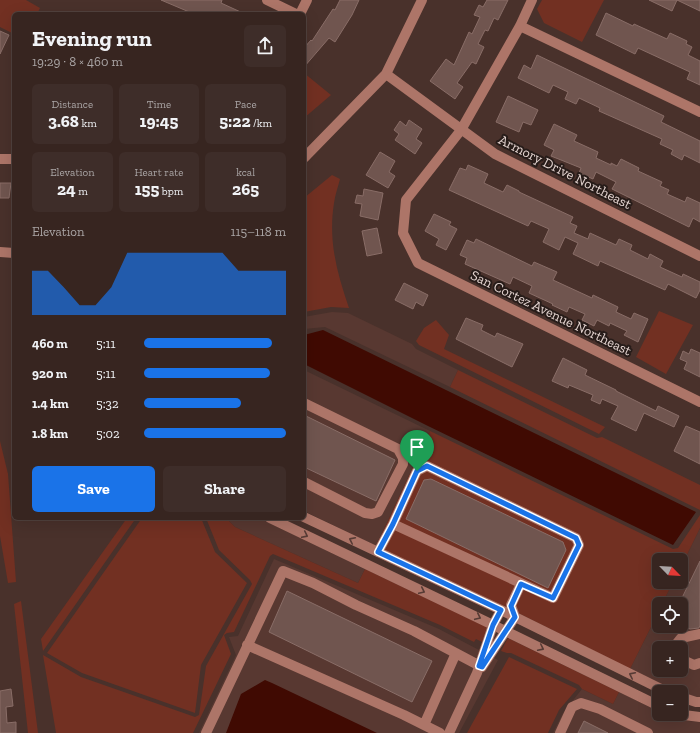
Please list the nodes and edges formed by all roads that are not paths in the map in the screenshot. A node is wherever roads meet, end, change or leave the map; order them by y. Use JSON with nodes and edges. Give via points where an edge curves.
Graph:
{"nodes":[{"id":1,"x":267,"y":0,"type":"edge"},
{"id":2,"x":307,"y":0,"type":"edge"},
{"id":3,"x":422,"y":0,"type":"edge"},
{"id":4,"x":532,"y":0,"type":"edge"},
{"id":5,"x":292,"y":12,"type":"edge"},
{"id":6,"x":301,"y":12,"type":"edge"},
{"id":7,"x":520,"y":26,"type":"junction"},
{"id":8,"x":386,"y":74,"type":"junction"},
{"id":9,"x":700,"y":112,"type":"edge"},
{"id":10,"x":461,"y":130,"type":"junction"},
{"id":11,"x":306,"y":156,"type":"edge"},
{"id":12,"x":0,"y":159,"type":"edge"},
{"id":13,"x":12,"y":159,"type":"edge"},
{"id":14,"x":0,"y":252,"type":"edge"},
{"id":15,"x":12,"y":252,"type":"edge"},
{"id":16,"x":700,"y":256,"type":"edge"},
{"id":17,"x":700,"y":402,"type":"edge"},
{"id":18,"x":306,"y":404,"type":"edge"},
{"id":19,"x":306,"y":483,"type":"edge"},
{"id":20,"x":306,"y":518,"type":"edge"},
{"id":21,"x":274,"y":520,"type":"edge"},
{"id":22,"x":393,"y":524,"type":"junction"},
{"id":23,"x":378,"y":552,"type":"junction"},
{"id":24,"x":521,"y":584,"type":"junction"},
{"id":25,"x":511,"y":606,"type":"junction"},
{"id":26,"x":501,"y":610,"type":"junction"},
{"id":27,"x":515,"y":617,"type":"junction"},
{"id":28,"x":493,"y":625,"type":"junction"},
{"id":29,"x":506,"y":631,"type":"junction"},
{"id":30,"x":700,"y":634,"type":"edge"},
{"id":31,"x":679,"y":641,"type":"edge"},
{"id":32,"x":247,"y":645,"type":"junction"},
{"id":33,"x":456,"y":653,"type":"junction"},
{"id":34,"x":688,"y":662,"type":"edge"},
{"id":35,"x":700,"y":663,"type":"edge"},
{"id":36,"x":480,"y":669,"type":"junction"},
{"id":37,"x":653,"y":685,"type":"edge"},
{"id":38,"x":688,"y":699,"type":"edge"},
{"id":39,"x":700,"y":702,"type":"edge"},
{"id":40,"x":652,"y":703,"type":"edge"},
{"id":41,"x":688,"y":716,"type":"edge"},
{"id":42,"x":700,"y":717,"type":"edge"},
{"id":43,"x":424,"y":725,"type":"junction"},
{"id":44,"x":206,"y":733,"type":"edge"},
{"id":45,"x":440,"y":733,"type":"edge"},
{"id":46,"x":449,"y":733,"type":"edge"},
{"id":47,"x":560,"y":733,"type":"edge"},
{"id":48,"x":648,"y":733,"type":"edge"}],
"edges":[{"from":1,"to":5,"type":"street"},
{"from":2,"to":6,"type":"street"},
{"from":3,"to":8,"type":"street"},
{"from":4,"to":7,"type":"street"},
{"from":7,"to":9,"type":"street"},
{"from":7,"to":10,"type":"street"},
{"from":8,"to":10,"type":"street","name":"Armory Drive Northeast"},
{"from":8,"to":11,"type":"street"},
{"from":10,"to":16,"type":"street","name":"Armory Drive Northeast","via":[[495,154]]},
{"from":10,"to":17,"type":"street","name":"San Cortez Avenue Northeast","via":[[406,200],[403,234],[418,263]]},
{"from":12,"to":13,"type":"street"},
{"from":14,"to":15,"type":"street"},
{"from":18,"to":19,"type":"street","via":[[398,449],[403,458],[403,464],[378,512],[372,514],[365,513]]},
{"from":23,"to":20,"type":"street","one_way":true},
{"from":21,"to":28,"type":"street","one_way":true},
{"from":22,"to":23,"type":"street"},
{"from":22,"to":24,"type":"street"},
{"from":22,"to":24,"type":"street","via":[[417,471],[427,466],[576,538],[579,545],[553,598]]},
{"from":23,"to":26,"type":"street"},
{"from":24,"to":25,"type":"street"},
{"from":25,"to":26,"type":"street"},
{"from":25,"to":27,"type":"street"},
{"from":26,"to":27,"type":"street"},
{"from":26,"to":28,"type":"street"},
{"from":27,"to":29,"type":"street"},
{"from":37,"to":27,"type":"street","one_way":true},
{"from":28,"to":29,"type":"street"},
{"from":28,"to":36,"type":"street"},
{"from":29,"to":36,"type":"street"},
{"from":29,"to":40,"type":"street","one_way":true},
{"from":30,"to":31,"type":"street","via":[[681,638]]},
{"from":32,"to":33,"type":"street","via":[[282,571],[313,583]]},
{"from":32,"to":43,"type":"street"},
{"from":32,"to":44,"type":"street"},
{"from":33,"to":36,"type":"street"},
{"from":33,"to":43,"type":"street"},
{"from":34,"to":35,"type":"street","via":[[694,665]]},
{"from":36,"to":46,"type":"street"},
{"from":38,"to":39,"type":"street"},
{"from":41,"to":42,"type":"street"},
{"from":43,"to":45,"type":"street"},
{"from":47,"to":48,"type":"street","via":[[572,707],[581,703],[600,709]]}]}
